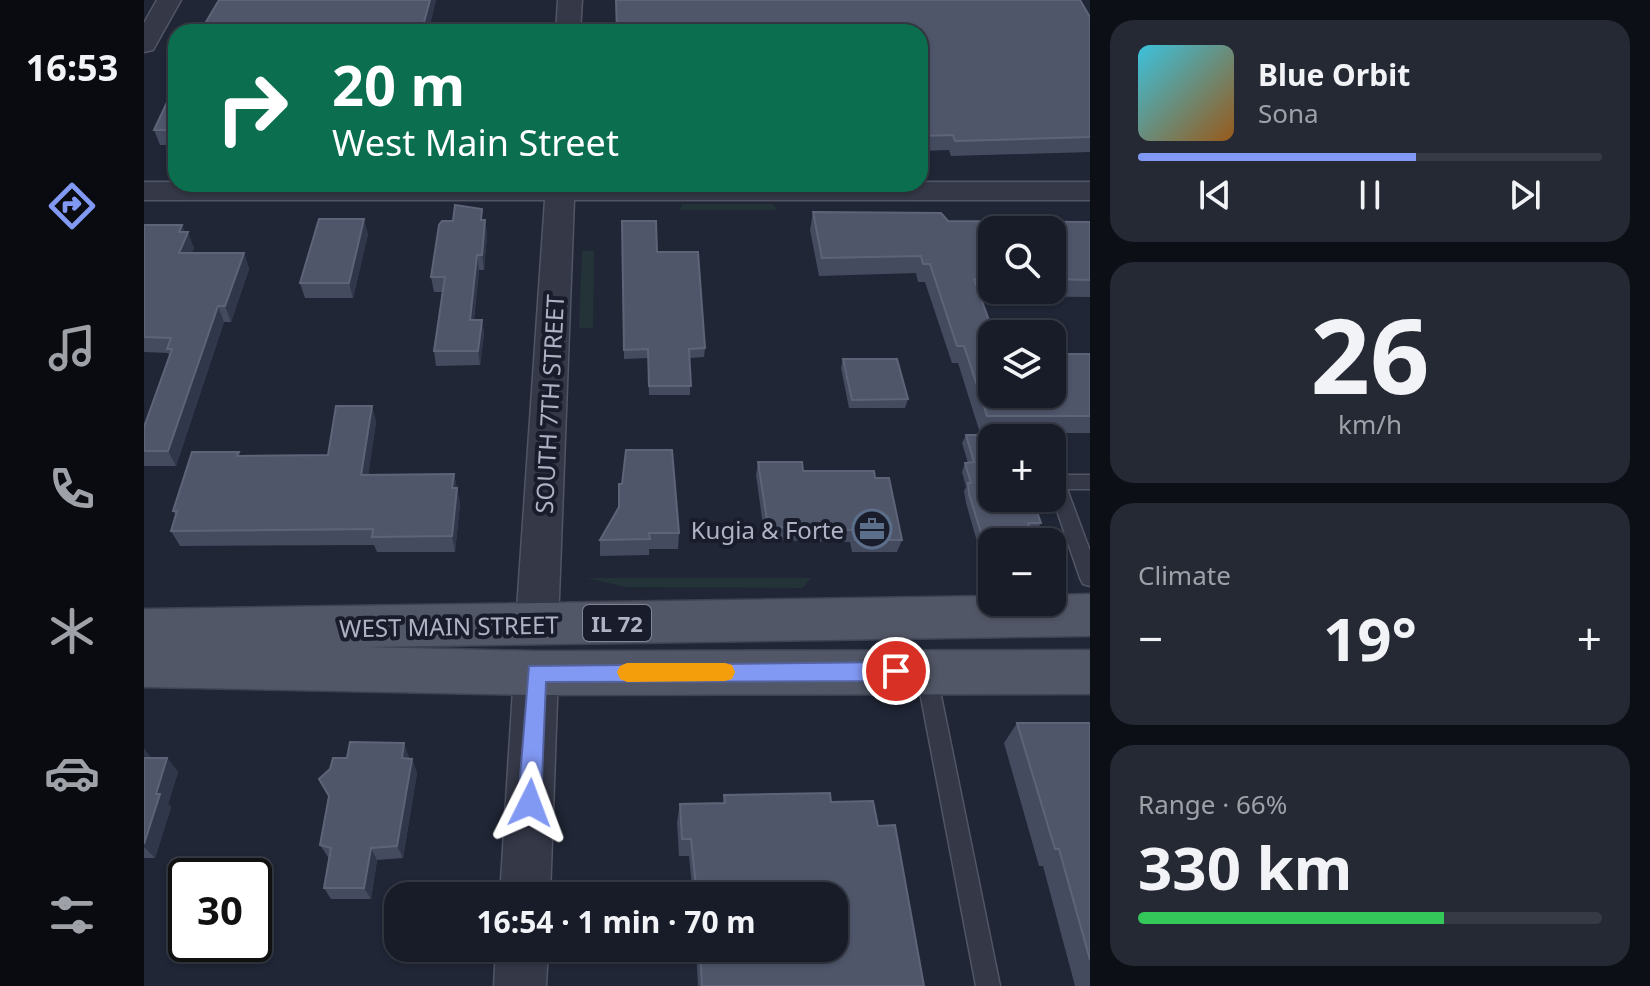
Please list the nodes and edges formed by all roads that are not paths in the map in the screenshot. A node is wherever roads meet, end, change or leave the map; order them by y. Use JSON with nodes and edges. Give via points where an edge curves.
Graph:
{"nodes":[{"id":1,"x":169,"y":0,"type":"edge"},
{"id":2,"x":570,"y":0,"type":"edge"},
{"id":3,"x":568,"y":24,"type":"edge"},
{"id":4,"x":144,"y":45,"type":"edge"},
{"id":5,"x":928,"y":190,"type":"edge"},
{"id":6,"x":144,"y":191,"type":"edge"},
{"id":7,"x":168,"y":191,"type":"edge"},
{"id":8,"x":1090,"y":191,"type":"edge"},
{"id":9,"x":560,"y":192,"type":"edge"},
{"id":10,"x":1090,"y":482,"type":"edge"},
{"id":11,"x":1090,"y":578,"type":"edge"},
{"id":12,"x":1090,"y":615,"type":"edge"},
{"id":13,"x":537,"y":624,"type":"junction"},
{"id":14,"x":144,"y":630,"type":"edge"},
{"id":15,"x":144,"y":665,"type":"edge"},
{"id":16,"x":926,"y":671,"type":"junction"},
{"id":17,"x":1090,"y":672,"type":"edge"},
{"id":18,"x":536,"y":673,"type":"junction"},
{"id":19,"x":526,"y":882,"type":"edge"},
{"id":20,"x":521,"y":962,"type":"edge"},
{"id":21,"x":520,"y":986,"type":"edge"},
{"id":22,"x":988,"y":986,"type":"edge"}],
"edges":[{"from":1,"to":4,"type":"street"},
{"from":2,"to":3,"type":"street"},
{"from":5,"to":8,"type":"street"},
{"from":6,"to":7,"type":"street"},
{"from":9,"to":13,"type":"street","name":"SOUTH 7TH STREET"},
{"from":10,"to":11,"type":"lane","via":[[1056,482]]},
{"from":12,"to":13,"type":"main road","name":"WEST MAIN STREET","number":"IL 72"},
{"from":13,"to":14,"type":"main road","name":"WEST MAIN STREET","number":"IL 72"},
{"from":15,"to":18,"type":"main road","name":"WEST MAIN STREET","number":"IL 72"},
{"from":16,"to":17,"type":"main road","name":"WEST MAIN STREET","number":"IL 72"},
{"from":16,"to":18,"type":"main road","name":"WEST MAIN STREET","number":"IL 72"},
{"from":16,"to":22,"type":"lane"},
{"from":18,"to":19,"type":"street"},
{"from":20,"to":21,"type":"street"}]}
